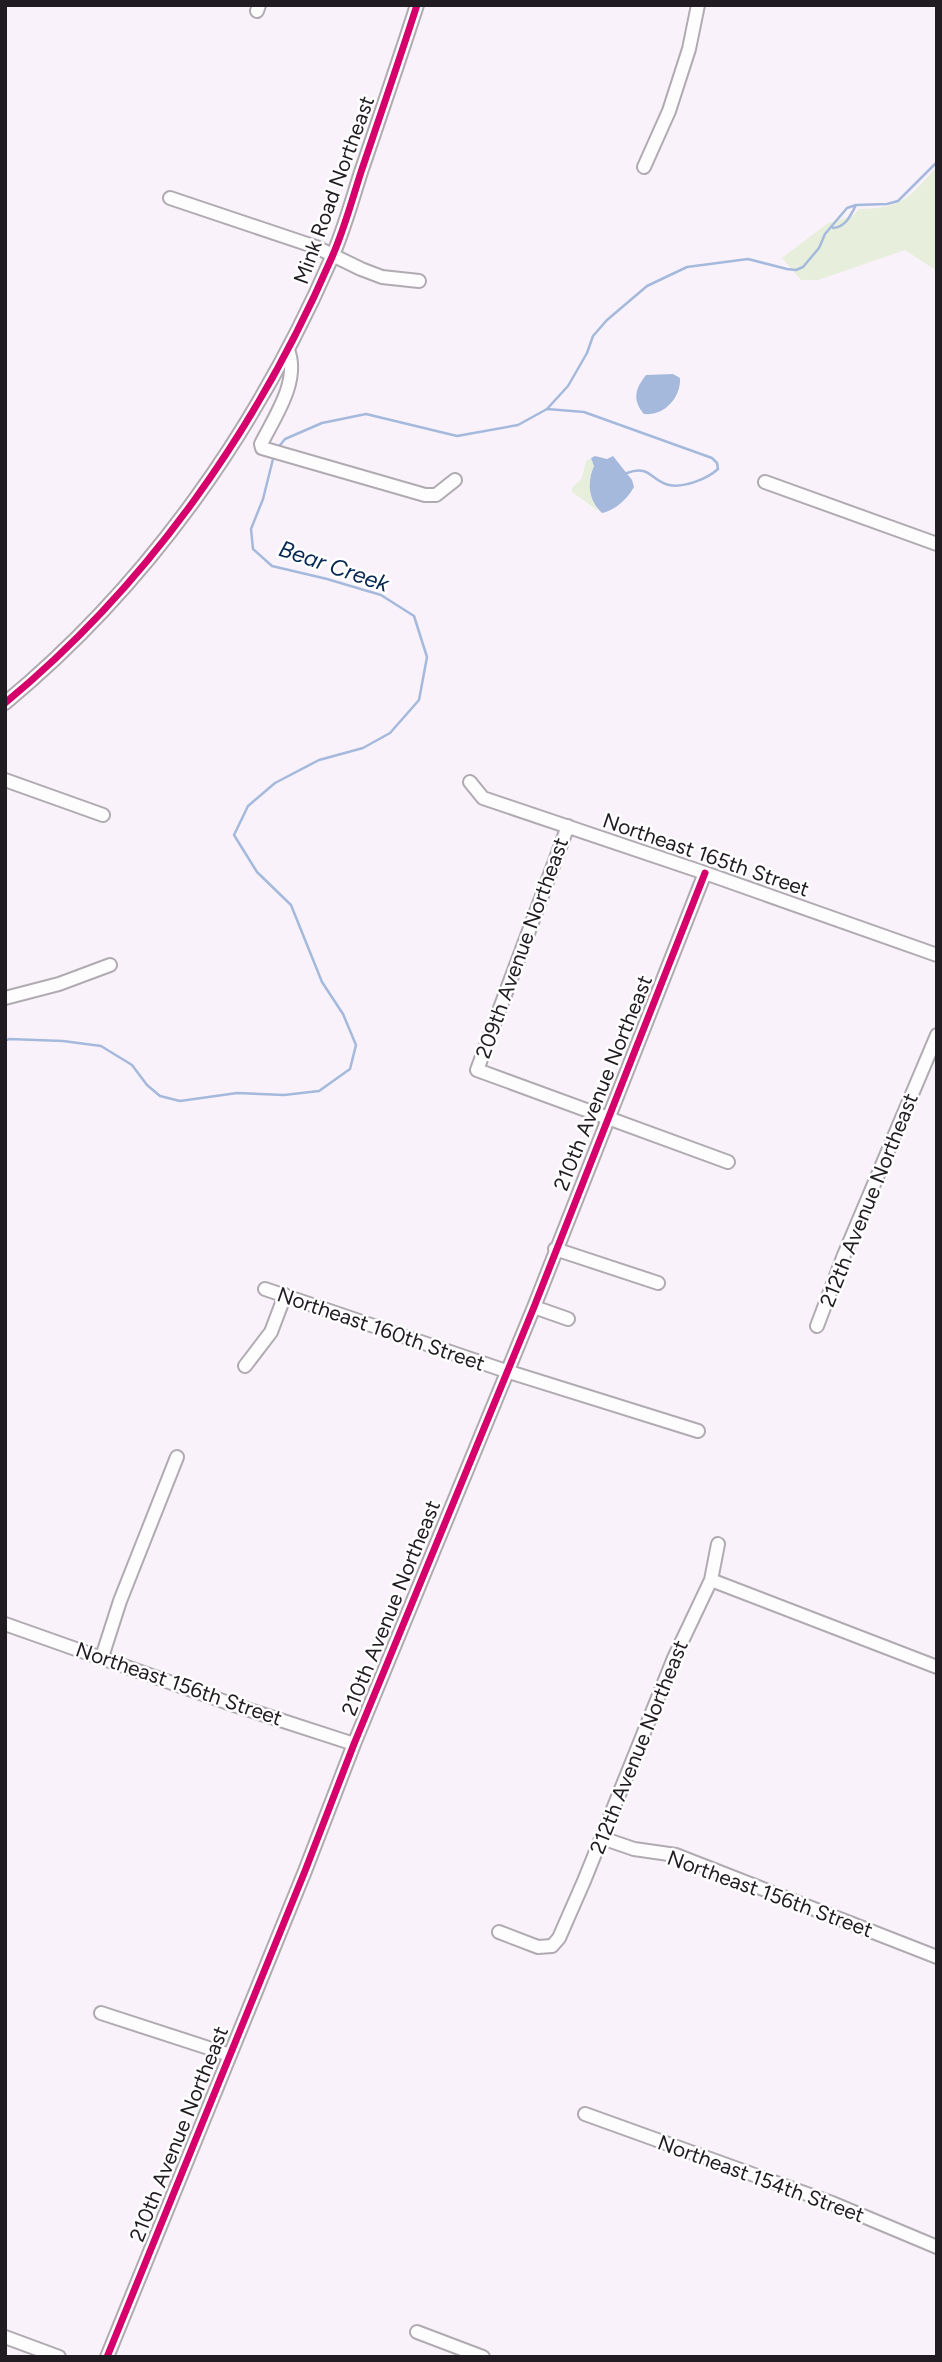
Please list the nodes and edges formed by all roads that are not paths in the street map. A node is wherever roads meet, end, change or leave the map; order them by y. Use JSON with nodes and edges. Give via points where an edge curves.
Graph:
{"nodes":[{"id":1,"x":417,"y":5,"type":"edge"},
{"id":2,"x":698,"y":5,"type":"edge"},
{"id":3,"x":644,"y":167,"type":"dead end"},
{"id":4,"x":170,"y":198,"type":"dead end"},
{"id":5,"x":333,"y":255,"type":"junction"},
{"id":6,"x":419,"y":281,"type":"dead end"},
{"id":7,"x":288,"y":350,"type":"junction"},
{"id":8,"x":455,"y":480,"type":"dead end"},
{"id":9,"x":765,"y":482,"type":"dead end"},
{"id":10,"x":937,"y":544,"type":"edge"},
{"id":11,"x":5,"y":703,"type":"edge"},
{"id":12,"x":5,"y":780,"type":"edge"},
{"id":13,"x":470,"y":782,"type":"dead end"},
{"id":14,"x":103,"y":815,"type":"dead end"},
{"id":15,"x":568,"y":826,"type":"junction"},
{"id":16,"x":705,"y":873,"type":"junction"},
{"id":17,"x":937,"y":954,"type":"edge"},
{"id":18,"x":110,"y":965,"type":"dead end"},
{"id":19,"x":5,"y":998,"type":"edge"},
{"id":20,"x":937,"y":1035,"type":"edge"},
{"id":21,"x":609,"y":1118,"type":"junction"},
{"id":22,"x":728,"y":1162,"type":"dead end"},
{"id":23,"x":555,"y":1249,"type":"junction"},
{"id":24,"x":658,"y":1283,"type":"dead end"},
{"id":25,"x":265,"y":1289,"type":"dead end"},
{"id":26,"x":285,"y":1295,"type":"junction"},
{"id":27,"x":534,"y":1307,"type":"junction"},
{"id":28,"x":568,"y":1319,"type":"dead end"},
{"id":29,"x":817,"y":1326,"type":"dead end"},
{"id":30,"x":245,"y":1366,"type":"dead end"},
{"id":31,"x":506,"y":1371,"type":"junction"},
{"id":32,"x":698,"y":1431,"type":"dead end"},
{"id":33,"x":177,"y":1457,"type":"dead end"},
{"id":34,"x":719,"y":1544,"type":"dead end"},
{"id":35,"x":711,"y":1580,"type":"junction"},
{"id":36,"x":5,"y":1624,"type":"edge"},
{"id":37,"x":102,"y":1657,"type":"junction"},
{"id":38,"x":937,"y":1667,"type":"edge"},
{"id":39,"x":354,"y":1744,"type":"junction"},
{"id":40,"x":602,"y":1838,"type":"junction"},
{"id":41,"x":499,"y":1932,"type":"dead end"},
{"id":42,"x":937,"y":1957,"type":"edge"},
{"id":43,"x":100,"y":2013,"type":"dead end"},
{"id":44,"x":230,"y":2055,"type":"junction"},
{"id":45,"x":585,"y":2114,"type":"dead end"},
{"id":46,"x":937,"y":2246,"type":"edge"},
{"id":47,"x":417,"y":2332,"type":"dead end"},
{"id":48,"x":5,"y":2337,"type":"edge"},
{"id":49,"x":60,"y":2357,"type":"edge"},
{"id":50,"x":107,"y":2357,"type":"edge"},
{"id":51,"x":483,"y":2357,"type":"edge"}],
"edges":[{"from":1,"to":5,"type":"street","name":"Mink Road Northeast"},
{"from":2,"to":3,"type":"street","via":[[669,111]]},
{"from":4,"to":5,"type":"street"},
{"from":5,"to":6,"type":"street","via":[[383,276]]},
{"from":5,"to":7,"type":"street","name":"Mink Road Northeast"},
{"from":7,"to":8,"type":"street","via":[[292,361],[285,397],[262,448],[425,495],[436,495]]},
{"from":7,"to":11,"type":"street","name":"Mink Road Northeast","via":[[240,434],[163,542],[90,625]]},
{"from":9,"to":10,"type":"street"},
{"from":12,"to":14,"type":"street"},
{"from":13,"to":15,"type":"street","name":"Northeast 165th Street","via":[[483,799]]},
{"from":15,"to":16,"type":"street","name":"Northeast 165th Street"},
{"from":15,"to":21,"type":"street","name":"209th Avenue Northeast","via":[[477,1070]]},
{"from":16,"to":17,"type":"street","name":"Northeast 165th Street"},
{"from":16,"to":21,"type":"street","name":"210th Avenue Northeast"},
{"from":18,"to":19,"type":"street"},
{"from":20,"to":29,"type":"street","name":"212th Avenue Northeast"},
{"from":21,"to":22,"type":"street"},
{"from":21,"to":23,"type":"street","name":"210th Avenue Northeast"},
{"from":23,"to":24,"type":"street"},
{"from":23,"to":27,"type":"street","name":"210th Avenue Northeast"},
{"from":25,"to":26,"type":"street","name":"Northeast 160th Street"},
{"from":26,"to":30,"type":"street","via":[[271,1332]]},
{"from":26,"to":31,"type":"street","name":"Northeast 160th Street"},
{"from":27,"to":28,"type":"street"},
{"from":27,"to":31,"type":"street","name":"210th Avenue Northeast"},
{"from":31,"to":32,"type":"street","name":"Northeast 160th Street"},
{"from":31,"to":39,"type":"street","name":"210th Avenue Northeast"},
{"from":33,"to":37,"type":"street"},
{"from":34,"to":35,"type":"street","name":"212th Avenue Northeast"},
{"from":35,"to":38,"type":"street"},
{"from":35,"to":40,"type":"street","name":"212th Avenue Northeast","via":[[674,1658]]},
{"from":36,"to":37,"type":"street","name":"Northeast 156th Street"},
{"from":37,"to":39,"type":"street","name":"Northeast 156th Street"},
{"from":39,"to":44,"type":"street","name":"210th Avenue Northeast"},
{"from":40,"to":41,"type":"street","name":"212th Avenue Northeast","via":[[552,1946],[538,1947]]},
{"from":40,"to":42,"type":"street","name":"Northeast 156th Street","via":[[694,1861]]},
{"from":43,"to":44,"type":"street"},
{"from":44,"to":50,"type":"street","name":"210th Avenue Northeast"},
{"from":45,"to":46,"type":"street","name":"Northeast 154th Street"},
{"from":47,"to":51,"type":"street"},
{"from":48,"to":49,"type":"street"}]}
